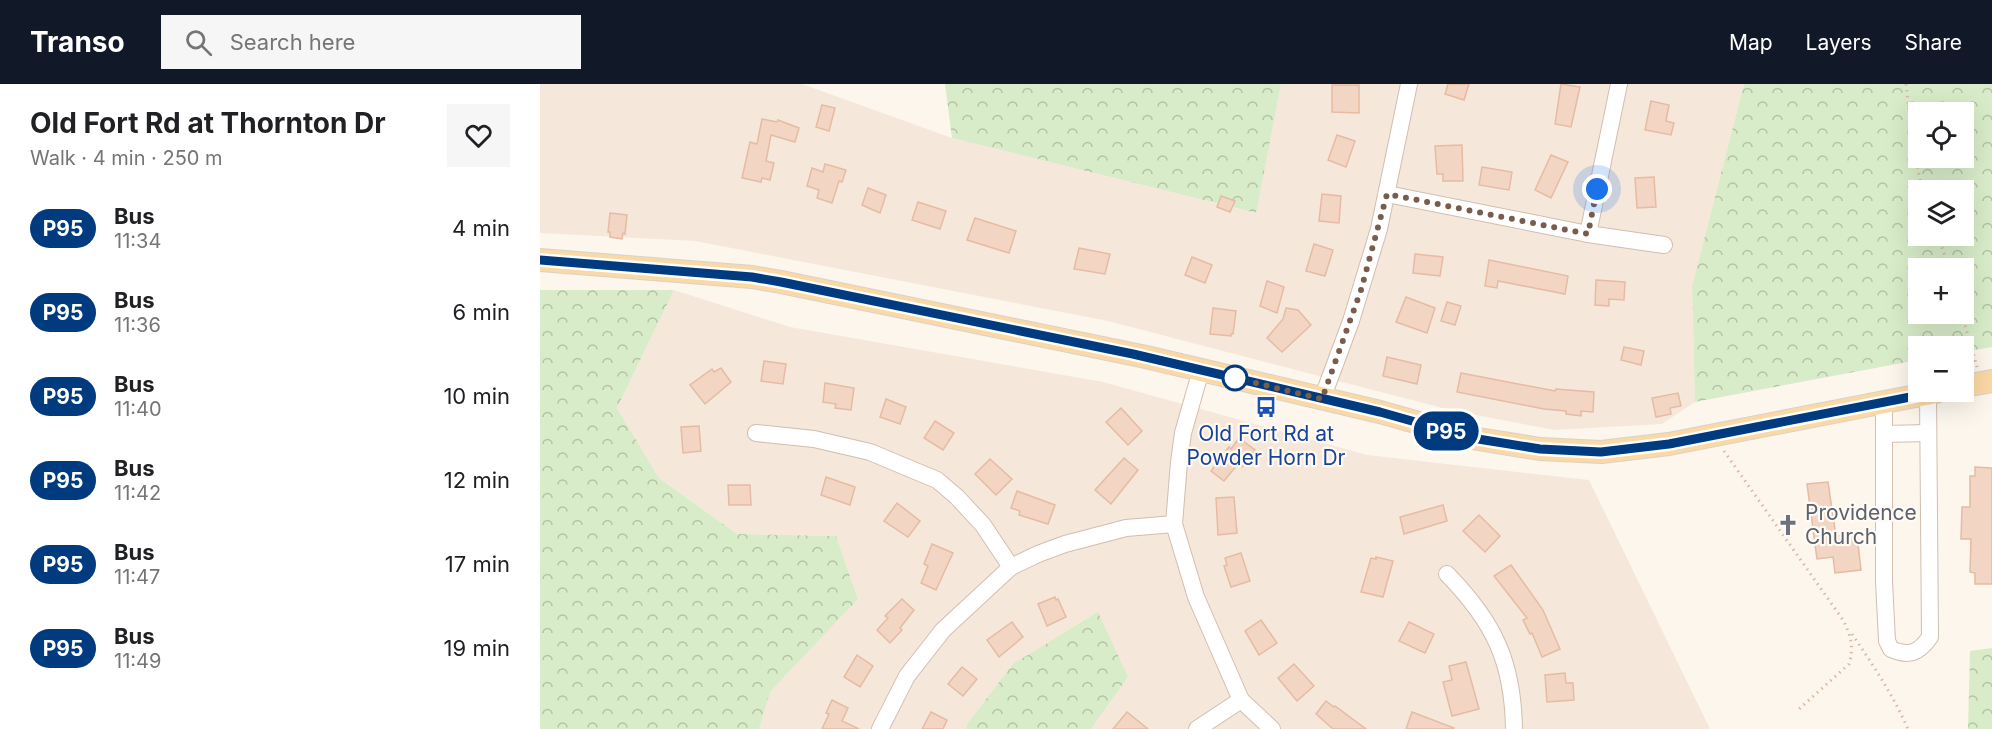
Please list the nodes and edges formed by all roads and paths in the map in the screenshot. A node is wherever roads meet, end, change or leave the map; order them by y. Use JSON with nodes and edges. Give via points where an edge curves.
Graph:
{"nodes":[{"id":1,"x":1409,"y":84,"type":"edge"},
{"id":2,"x":1619,"y":84,"type":"edge"},
{"id":3,"x":1906,"y":84,"type":"edge"},
{"id":4,"x":1920,"y":180,"type":"edge"},
{"id":5,"x":1387,"y":194,"type":"junction"},
{"id":6,"x":1588,"y":234,"type":"junction"},
{"id":7,"x":1665,"y":245,"type":"dead end"},
{"id":8,"x":540,"y":260,"type":"edge"},
{"id":9,"x":1964,"y":324,"type":"edge"},
{"id":10,"x":1201,"y":370,"type":"junction"},
{"id":11,"x":1979,"y":383,"type":"edge"},
{"id":12,"x":1908,"y":397,"type":"edge"},
{"id":13,"x":1322,"y":399,"type":"junction"},
{"id":14,"x":1884,"y":402,"type":"junction"},
{"id":15,"x":1931,"y":402,"type":"edge"},
{"id":16,"x":1928,"y":433,"type":"junction"},
{"id":17,"x":756,"y":434,"type":"dead end"},
{"id":18,"x":1884,"y":434,"type":"junction"},
{"id":19,"x":1713,"y":435,"type":"junction"},
{"id":20,"x":1174,"y":524,"type":"junction"},
{"id":21,"x":1011,"y":567,"type":"junction"},
{"id":22,"x":1447,"y":574,"type":"dead end"},
{"id":23,"x":1849,"y":630,"type":"junction"},
{"id":24,"x":1241,"y":700,"type":"junction"},
{"id":25,"x":1798,"y":710,"type":"dead end"},
{"id":26,"x":880,"y":729,"type":"edge"},
{"id":27,"x":1197,"y":729,"type":"edge"},
{"id":28,"x":1272,"y":729,"type":"edge"},
{"id":29,"x":1514,"y":729,"type":"edge"},
{"id":30,"x":1908,"y":729,"type":"edge"}],
"edges":[{"from":1,"to":5,"type":"street"},
{"from":2,"to":6,"type":"street"},
{"from":3,"to":4,"type":"path"},
{"from":5,"to":6,"type":"street"},
{"from":5,"to":13,"type":"street","via":[[1366,274]]},
{"from":6,"to":7,"type":"street"},
{"from":8,"to":10,"type":"main road","via":[[752,277]]},
{"from":9,"to":11,"type":"path"},
{"from":10,"to":13,"type":"main road"},
{"from":10,"to":20,"type":"street","via":[[1183,433]]},
{"from":12,"to":14,"type":"main road"},
{"from":13,"to":19,"type":"main road","via":[[1472,438],[1540,449],[1601,452]]},
{"from":14,"to":18,"type":"street"},
{"from":14,"to":19,"type":"main road"},
{"from":15,"to":16,"type":"street"},
{"from":16,"to":18,"type":"street"},
{"from":16,"to":18,"type":"street","via":[[1930,637],[1923,648],[1900,653],[1891,649],[1887,641]]},
{"from":17,"to":21,"type":"street","via":[[814,439],[870,452],[937,480],[983,525]]},
{"from":19,"to":23,"type":"path"},
{"from":20,"to":21,"type":"street","via":[[1126,528],[1065,544]]},
{"from":20,"to":24,"type":"street","via":[[1196,597]]},
{"from":21,"to":26,"type":"street","via":[[943,630],[907,676]]},
{"from":22,"to":29,"type":"street","via":[[1468,596],[1498,642],[1510,682]]},
{"from":23,"to":25,"type":"path","via":[[1849,664]]},
{"from":23,"to":30,"type":"path","via":[[1876,669]]},
{"from":24,"to":27,"type":"street"},
{"from":24,"to":28,"type":"street"}]}
